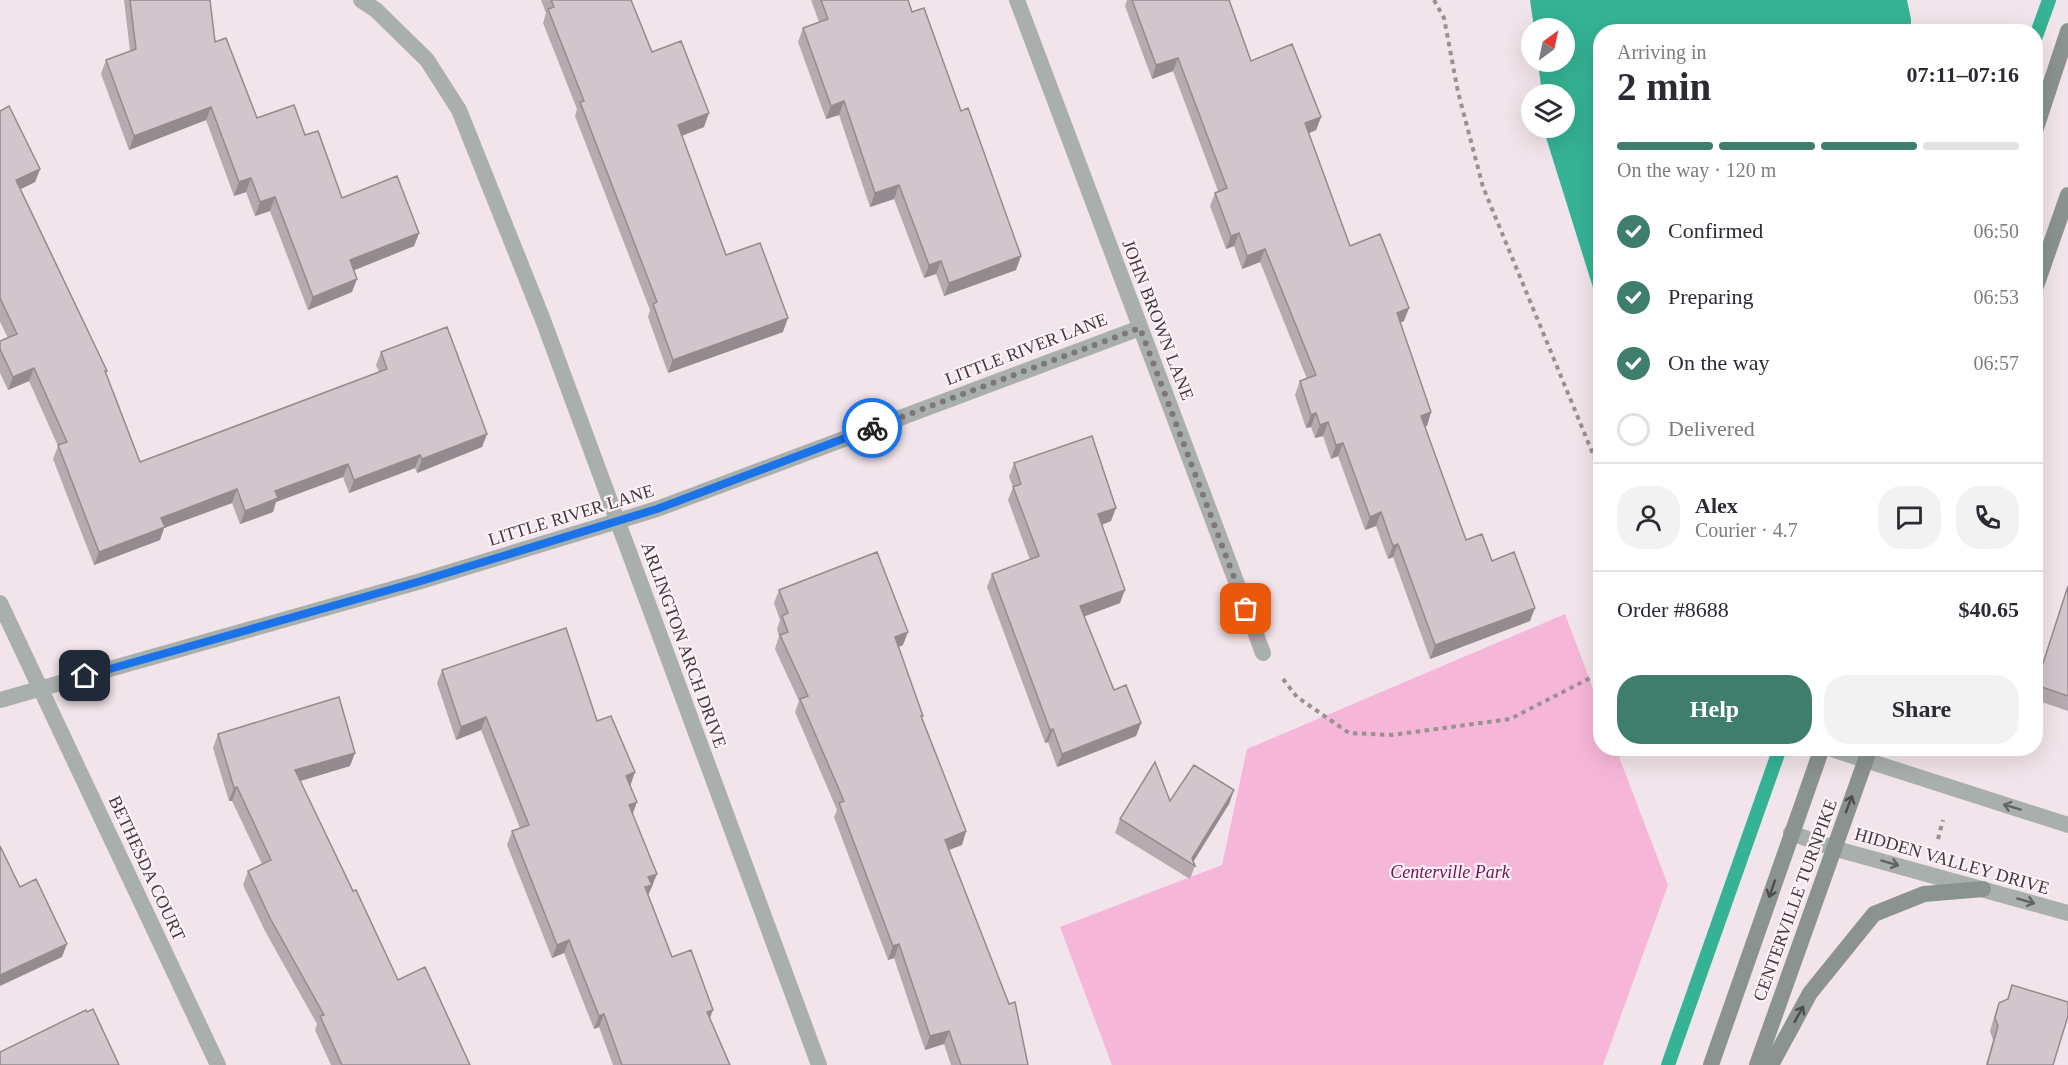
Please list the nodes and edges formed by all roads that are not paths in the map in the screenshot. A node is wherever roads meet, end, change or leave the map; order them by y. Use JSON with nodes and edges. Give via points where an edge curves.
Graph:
{"nodes":[{"id":1,"x":361,"y":0,"type":"edge"},
{"id":2,"x":1017,"y":0,"type":"edge"},
{"id":3,"x":2068,"y":31,"type":"edge"},
{"id":4,"x":2043,"y":107,"type":"edge"},
{"id":5,"x":2068,"y":195,"type":"edge"},
{"id":6,"x":2043,"y":266,"type":"edge"},
{"id":7,"x":1140,"y":328,"type":"junction"},
{"id":8,"x":617,"y":521,"type":"junction"},
{"id":9,"x":0,"y":603,"type":"edge"},
{"id":10,"x":1263,"y":653,"type":"road end"},
{"id":11,"x":40,"y":688,"type":"junction"},
{"id":12,"x":0,"y":700,"type":"edge"},
{"id":13,"x":1819,"y":756,"type":"edge"},
{"id":14,"x":1868,"y":756,"type":"edge"},
{"id":15,"x":1871,"y":756,"type":"edge"},
{"id":16,"x":2068,"y":825,"type":"edge"},
{"id":17,"x":1791,"y":833,"type":"junction"},
{"id":18,"x":1833,"y":848,"type":"junction"},
{"id":19,"x":1983,"y":889,"type":"junction"},
{"id":20,"x":2068,"y":913,"type":"edge"},
{"id":21,"x":218,"y":1065,"type":"edge"},
{"id":22,"x":819,"y":1065,"type":"edge"},
{"id":23,"x":1711,"y":1065,"type":"edge"},
{"id":24,"x":1757,"y":1065,"type":"edge"},
{"id":25,"x":1771,"y":1065,"type":"edge"}],
"edges":[{"from":1,"to":8,"type":"street","name":"ARLINGTON ARCH DRIVE","via":[[427,60],[459,110],[543,320]]},
{"from":2,"to":7,"type":"street","name":"JOHN BROWN LANE"},
{"from":3,"to":4,"type":"main road"},
{"from":5,"to":6,"type":"main road"},
{"from":7,"to":8,"type":"street","name":"LITTLE RIVER LANE"},
{"from":7,"to":10,"type":"street","name":"JOHN BROWN LANE"},
{"from":8,"to":11,"type":"street","name":"LITTLE RIVER LANE","via":[[421,581]]},
{"from":8,"to":22,"type":"street","name":"ARLINGTON ARCH DRIVE"},
{"from":9,"to":11,"type":"street","name":"BETHESDA COURT"},
{"from":11,"to":12,"type":"street","name":"LITTLE RIVER LANE"},
{"from":11,"to":21,"type":"street","name":"BETHESDA COURT"},
{"from":13,"to":17,"type":"main road","name":"CENTERVILLE TURNPIKE"},
{"from":18,"to":14,"type":"main road","name":"CENTERVILLE TURNPIKE","one_way":true},
{"from":16,"to":15,"type":"street","one_way":true},
{"from":17,"to":18,"type":"street","name":"HIDDEN VALLEY DRIVE"},
{"from":17,"to":23,"type":"main road","name":"CENTERVILLE TURNPIKE","one_way":true},
{"from":18,"to":19,"type":"street","name":"HIDDEN VALLEY DRIVE","one_way":true},
{"from":18,"to":24,"type":"main road","name":"CENTERVILLE TURNPIKE"},
{"from":19,"to":20,"type":"street","name":"HIDDEN VALLEY DRIVE","one_way":true},
{"from":25,"to":19,"type":"main road","one_way":true,"via":[[1810,993],[1874,914],[1924,894]]}]}
